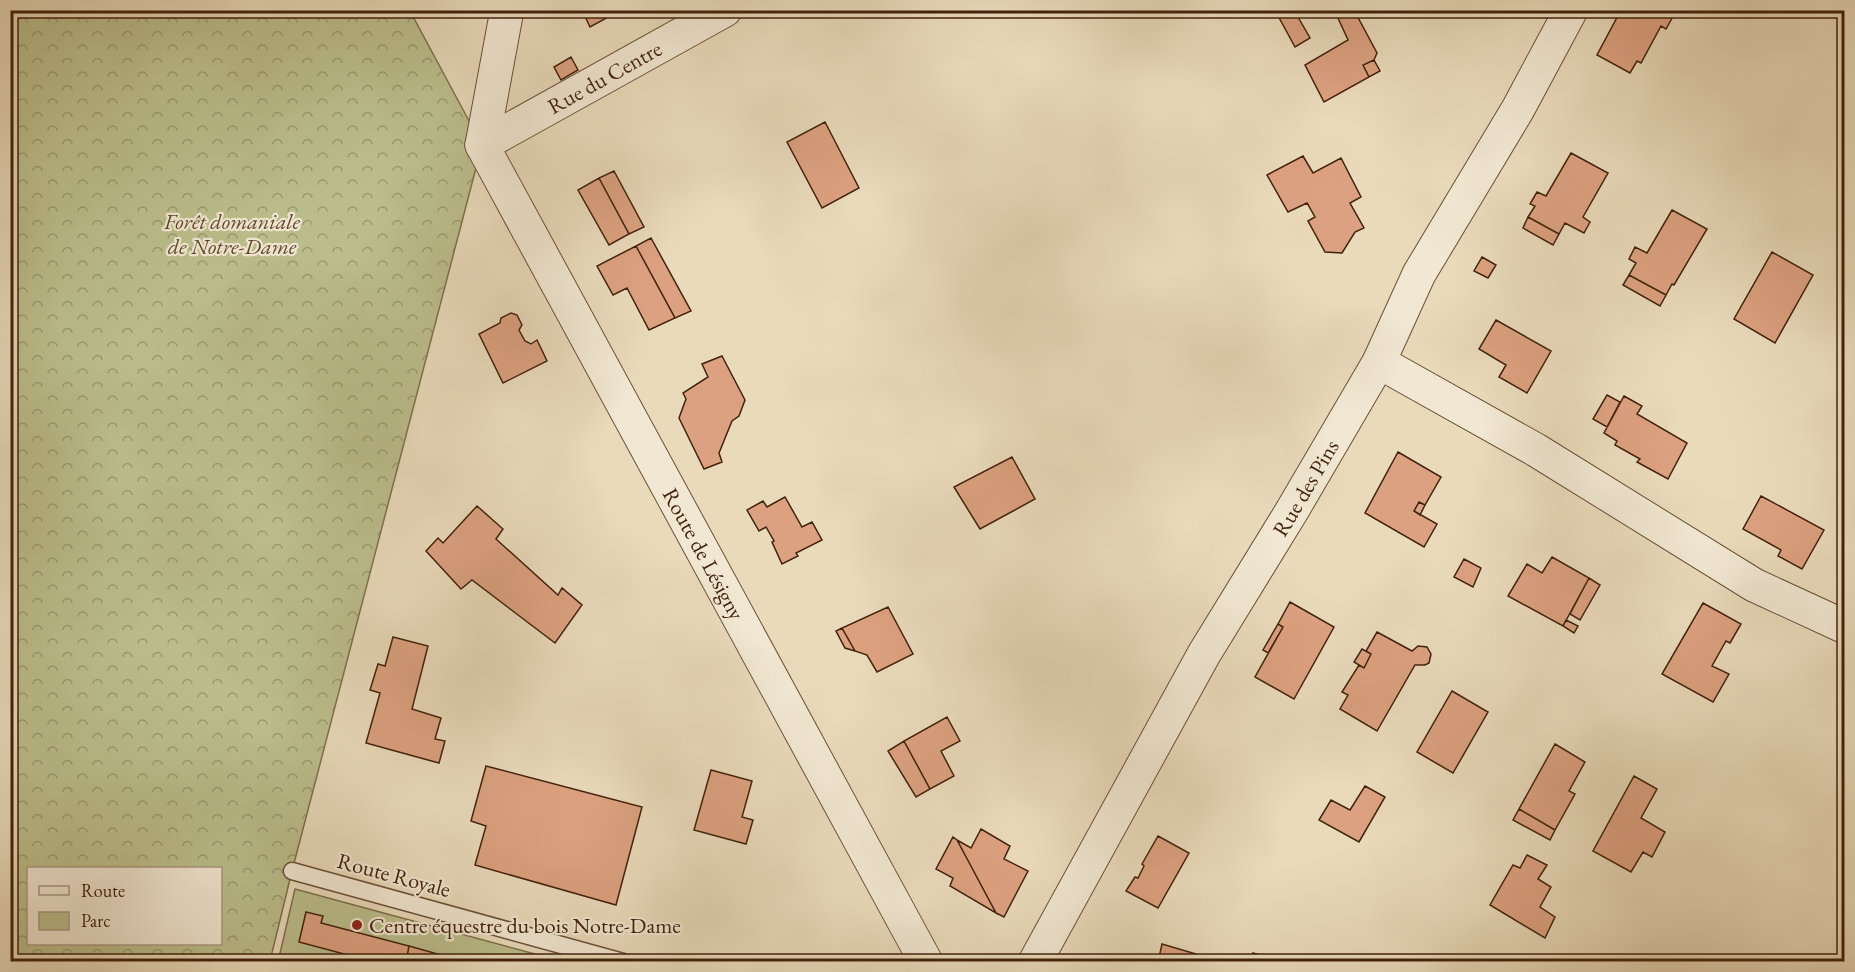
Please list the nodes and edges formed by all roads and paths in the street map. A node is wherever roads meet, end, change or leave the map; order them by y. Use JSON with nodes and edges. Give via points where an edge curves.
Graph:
{"nodes":[{"id":1,"x":507,"y":10,"type":"edge"},
{"id":2,"x":725,"y":10,"type":"edge"},
{"id":3,"x":1571,"y":10,"type":"edge"},
{"id":4,"x":482,"y":145,"type":"junction"},
{"id":5,"x":1379,"y":362,"type":"junction"},
{"id":6,"x":1843,"y":626,"type":"edge"},
{"id":7,"x":292,"y":871,"type":"dead end"},
{"id":8,"x":623,"y":962,"type":"edge"},
{"id":9,"x":926,"y":962,"type":"edge"},
{"id":10,"x":1035,"y":962,"type":"edge"}],
"edges":[{"from":1,"to":4,"type":"street"},
{"from":2,"to":4,"type":"street","name":"Rue du Centre"},
{"from":3,"to":5,"type":"street","name":"Rue des Pins","via":[[1518,109],[1419,274]]},
{"from":4,"to":9,"type":"street","name":"Route de Lésigny"},
{"from":5,"to":6,"type":"street","via":[[1536,450],[1754,585]]},
{"from":5,"to":10,"type":"street","name":"Rue des Pins","via":[[1204,654]]},
{"from":7,"to":8,"type":"lane","name":"Route Royale"}]}
